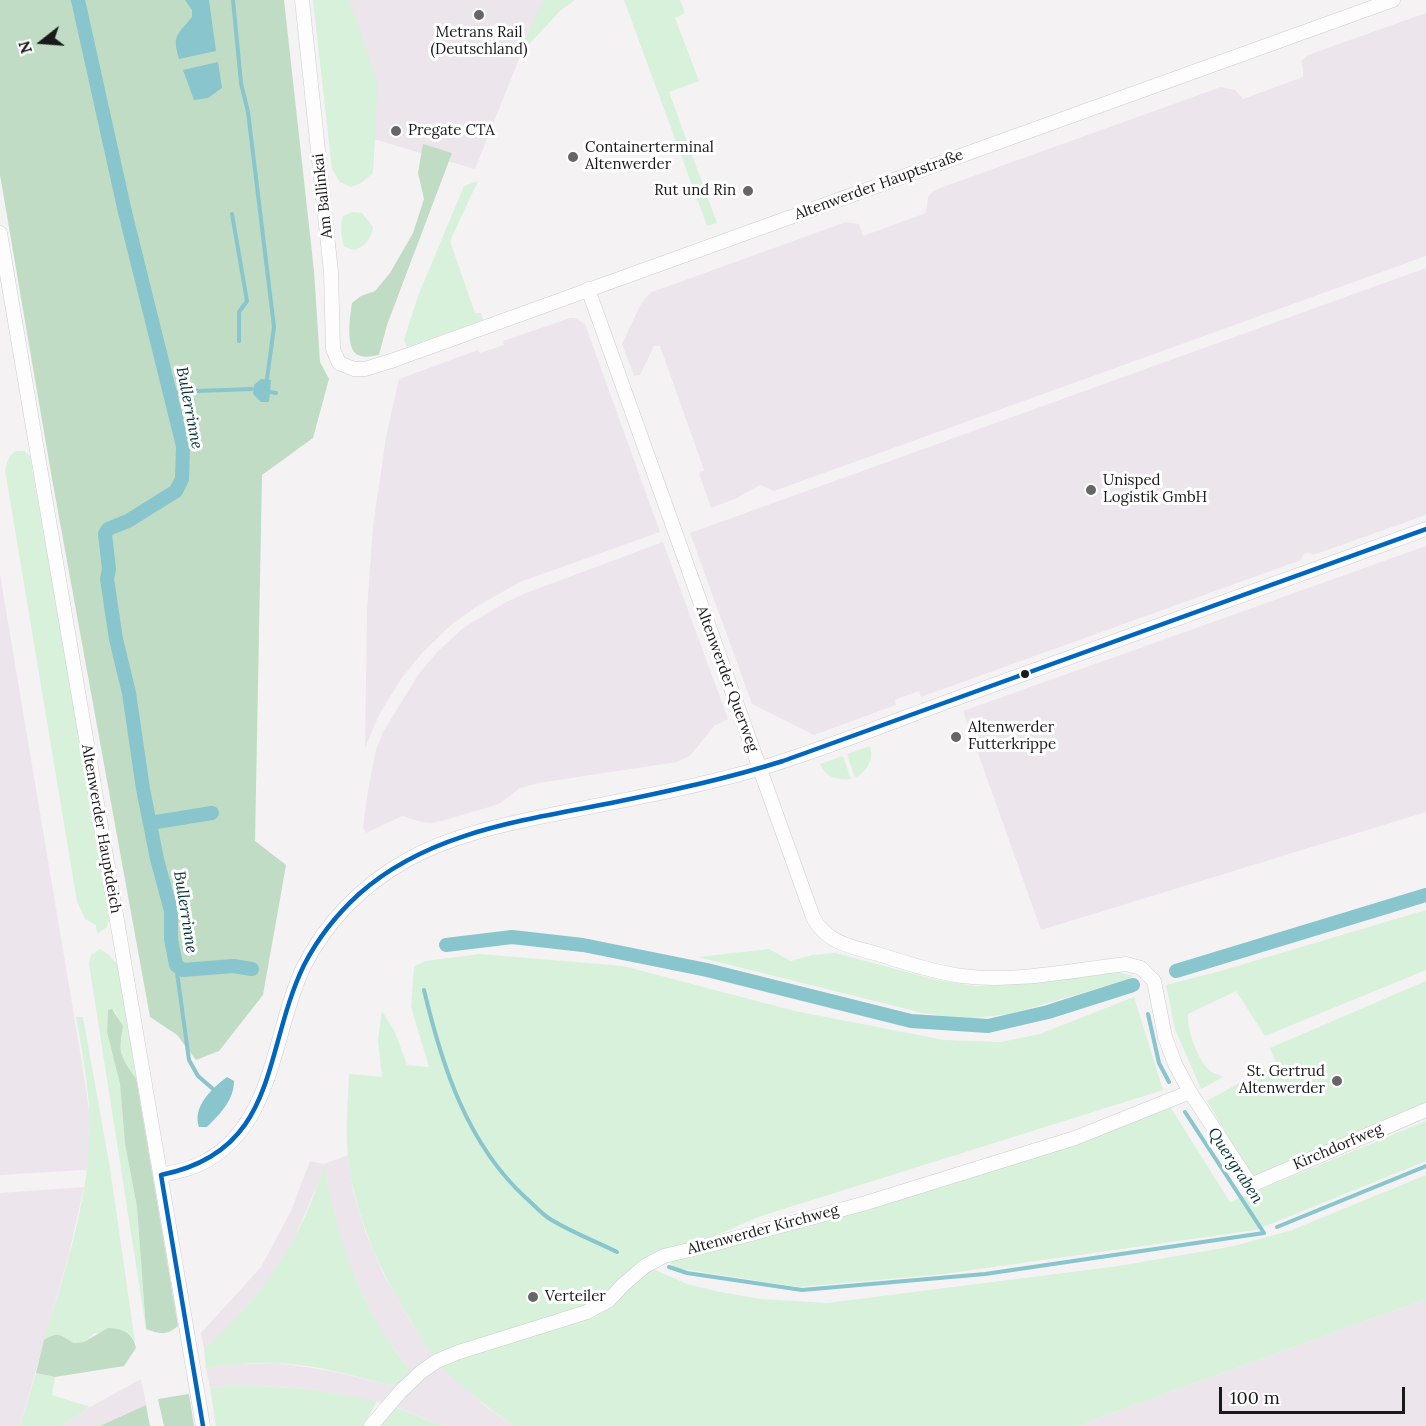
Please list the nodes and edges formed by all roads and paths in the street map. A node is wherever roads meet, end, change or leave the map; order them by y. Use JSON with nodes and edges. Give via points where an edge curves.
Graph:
{"nodes":[{"id":1,"x":302,"y":0,"type":"edge"},
{"id":2,"x":1393,"y":0,"type":"edge"},
{"id":3,"x":0,"y":232,"type":"edge"},
{"id":4,"x":588,"y":289,"type":"junction"},
{"id":5,"x":365,"y":369,"type":"joint"},
{"id":6,"x":1426,"y":529,"type":"edge"},
{"id":7,"x":759,"y":768,"type":"junction"},
{"id":8,"x":1190,"y":1092,"type":"junction"},
{"id":9,"x":1426,"y":1110,"type":"edge"},
{"id":10,"x":161,"y":1175,"type":"junction"},
{"id":11,"x":1251,"y":1185,"type":"joint"},
{"id":12,"x":203,"y":1426,"type":"edge"},
{"id":13,"x":371,"y":1426,"type":"edge"}],
"edges":[{"from":1,"to":5,"type":"street","name":"Am Ballinkai","via":[[331,272],[333,349],[343,366]]},
{"from":2,"to":4,"type":"street","name":"Altenwerder Hauptstraße"},
{"from":3,"to":10,"type":"street","name":"Altenwerder Hauptdeich"},
{"from":4,"to":5,"type":"street","name":"Altenwerder Hauptstraße"},
{"from":4,"to":7,"type":"street","name":"Altenwerder Querweg"},
{"from":6,"to":7,"type":"street"},
{"from":7,"to":8,"type":"street","name":"Altenwerder Querweg","via":[[813,917],[827,935],[859,949],[961,976],[1020,977],[1126,964],[1141,968],[1154,981],[1170,1052]]},
{"from":7,"to":10,"type":"street","via":[[471,834],[418,855],[369,885],[324,934],[300,976],[264,1086],[248,1121],[214,1156],[193,1167]]},
{"from":8,"to":11,"type":"street","name":"Altenwerder Querweg"},
{"from":8,"to":13,"type":"street","name":"Altenwerder Kirchweg","via":[[1075,1138],[866,1203],[664,1256],[638,1272],[609,1300],[587,1312],[437,1361],[400,1392]]},
{"from":9,"to":11,"type":"street","name":"Kirchdorfweg"},
{"from":10,"to":12,"type":"street","name":"Altenwerder Hauptdeich"}]}
